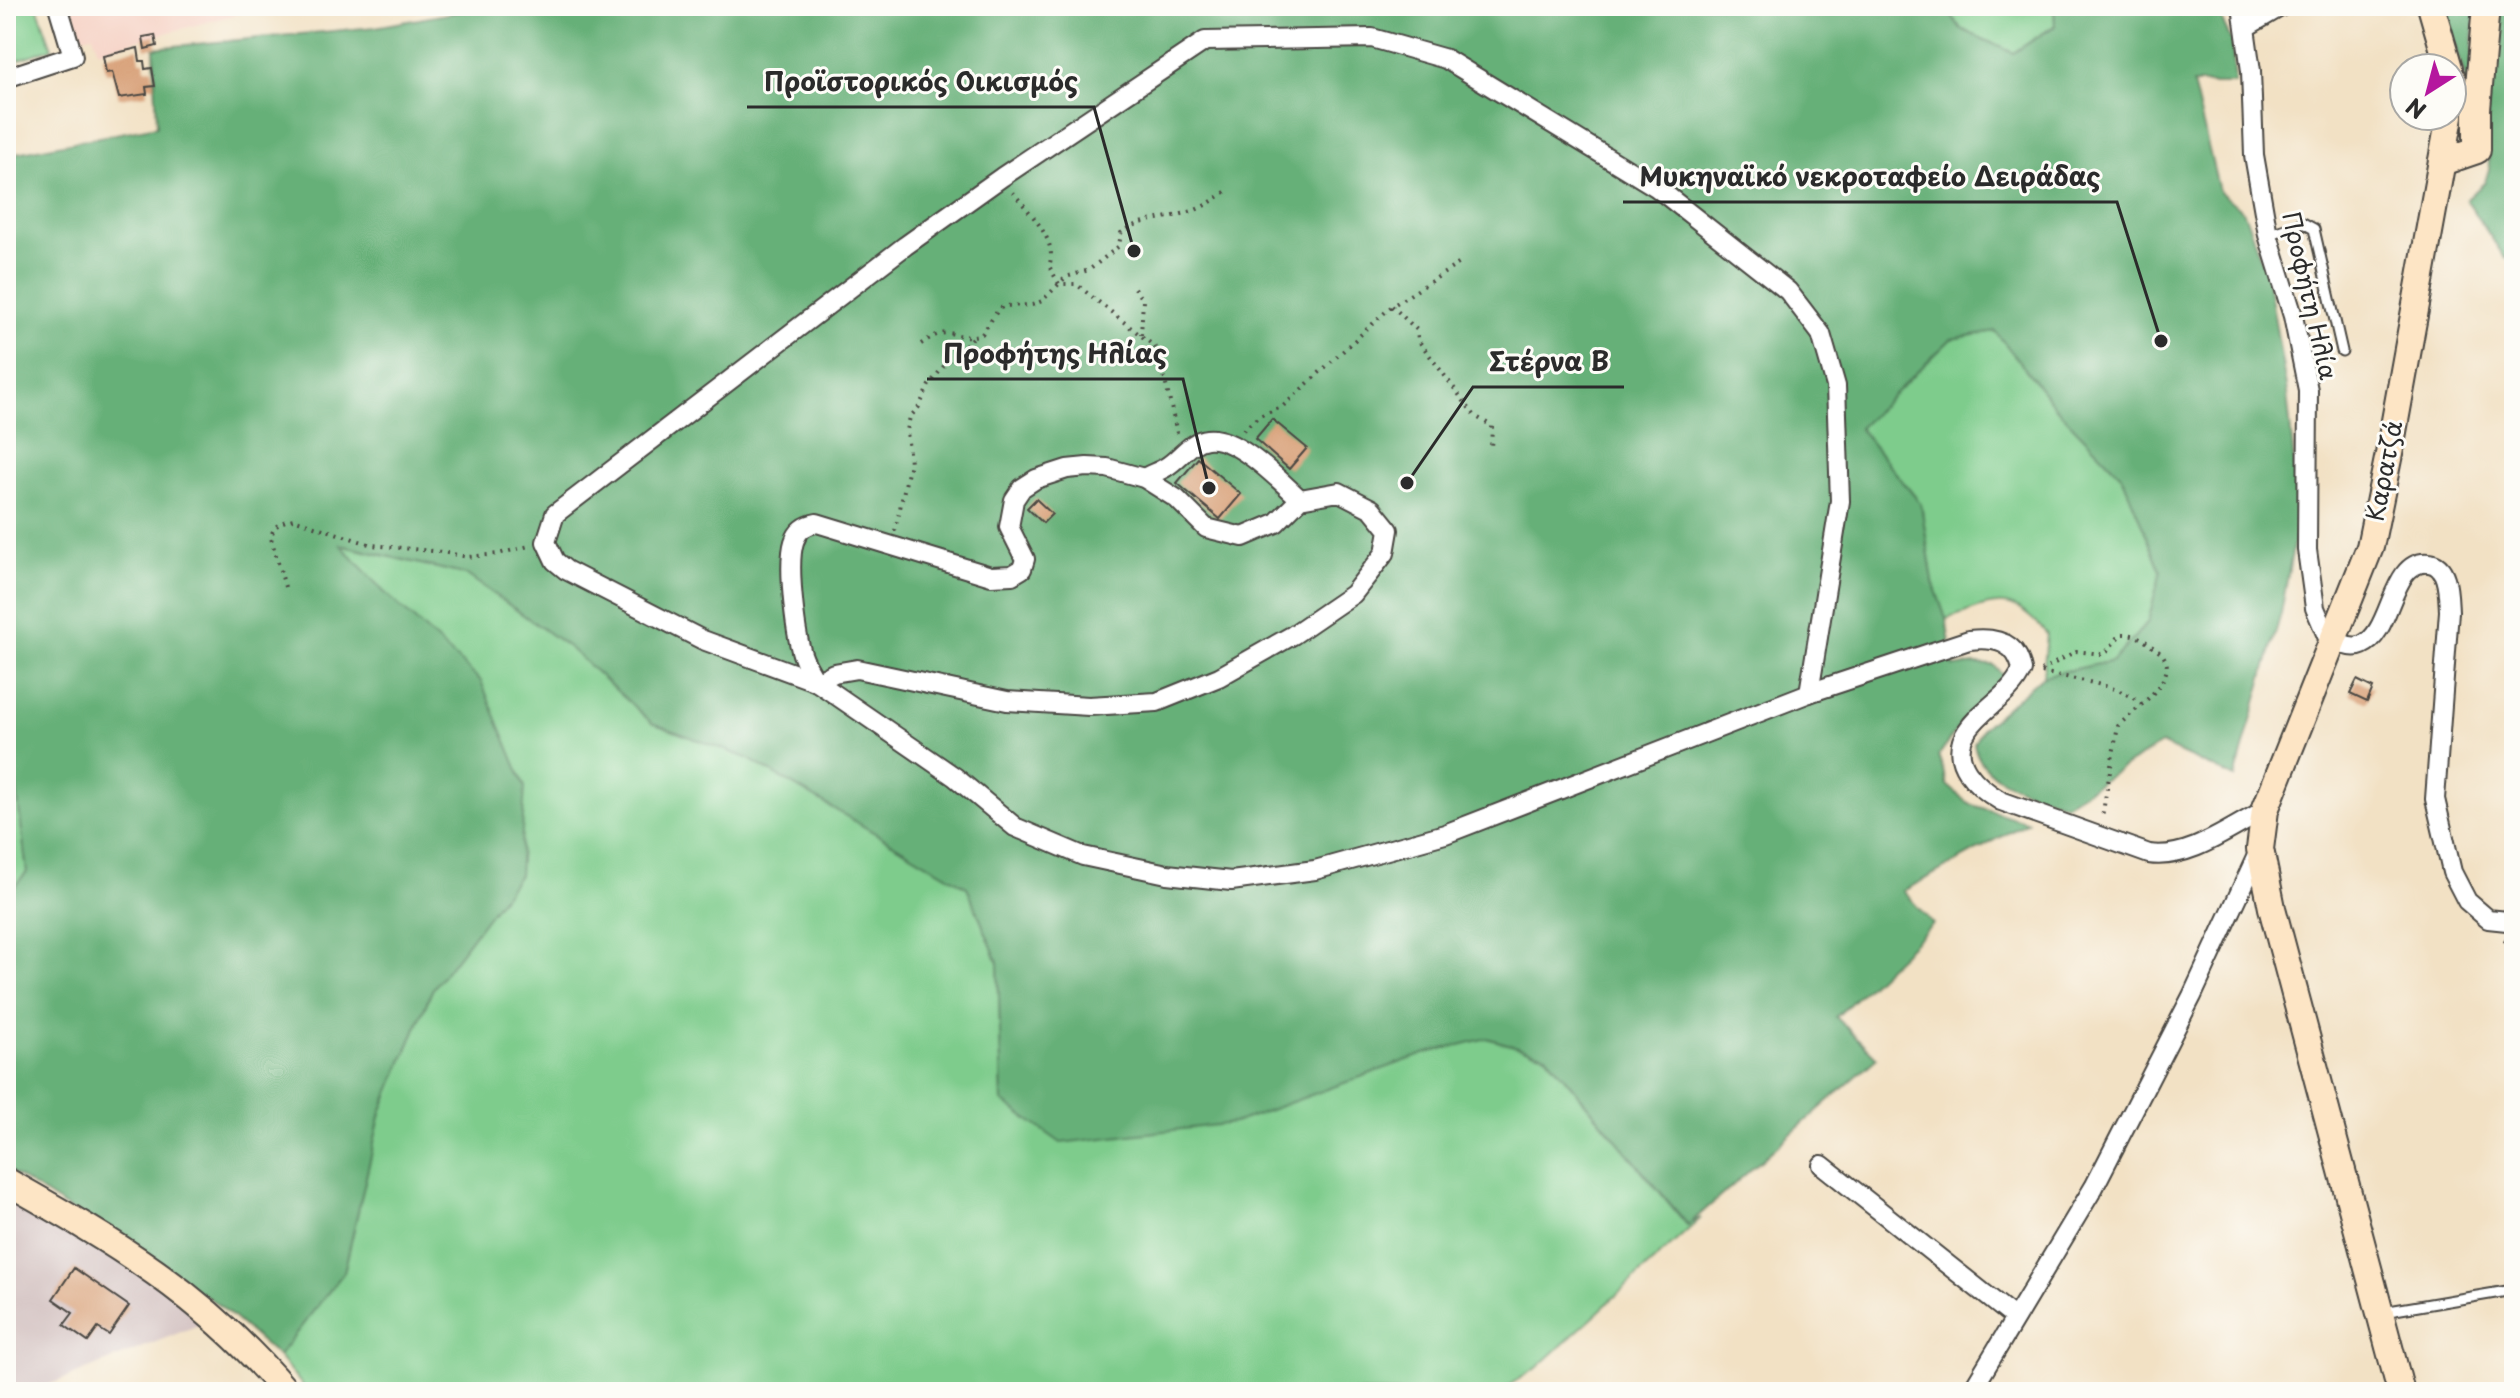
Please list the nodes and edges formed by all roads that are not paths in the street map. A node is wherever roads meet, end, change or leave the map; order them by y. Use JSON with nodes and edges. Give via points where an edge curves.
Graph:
{"nodes":[{"id":1,"x":58,"y":6,"type":"edge"},
{"id":2,"x":2242,"y":6,"type":"edge"},
{"id":3,"x":2282,"y":6,"type":"edge"},
{"id":4,"x":2431,"y":6,"type":"edge"},
{"id":5,"x":2486,"y":6,"type":"edge"},
{"id":6,"x":2246,"y":27,"type":"junction"},
{"id":7,"x":2444,"y":52,"type":"edge"},
{"id":8,"x":6,"y":78,"type":"edge"},
{"id":9,"x":2447,"y":132,"type":"edge"},
{"id":10,"x":2442,"y":162,"type":"junction"},
{"id":11,"x":2268,"y":235,"type":"junction"},
{"id":12,"x":2342,"y":351,"type":"dead end"},
{"id":13,"x":1144,"y":478,"type":"junction"},
{"id":14,"x":1300,"y":499,"type":"junction"},
{"id":15,"x":2334,"y":640,"type":"junction"},
{"id":16,"x":817,"y":682,"type":"junction"},
{"id":17,"x":1809,"y":693,"type":"junction"},
{"id":18,"x":2265,"y":810,"type":"junction"},
{"id":19,"x":2260,"y":849,"type":"junction"},
{"id":20,"x":2514,"y":915,"type":"edge"},
{"id":21,"x":1822,"y":1165,"type":"dead end"},
{"id":22,"x":6,"y":1181,"type":"edge"},
{"id":23,"x":2507,"y":1291,"type":"dead end"},
{"id":24,"x":2380,"y":1312,"type":"junction"},
{"id":25,"x":2015,"y":1318,"type":"junction"},
{"id":26,"x":286,"y":1392,"type":"edge"},
{"id":27,"x":1971,"y":1392,"type":"edge"},
{"id":28,"x":2401,"y":1392,"type":"edge"}],
"edges":[{"from":1,"to":8,"type":"street","via":[[74,51],[70,59]]},
{"from":2,"to":6,"type":"street","name":"Προφήτη Ηλία"},
{"from":3,"to":6,"type":"street"},
{"from":4,"to":7,"type":"street"},
{"from":5,"to":10,"type":"street","via":[[2477,150]]},
{"from":6,"to":11,"type":"street","name":"Προφήτη Ηλία","via":[[2254,155]]},
{"from":9,"to":10,"type":"street","name":"Καρατζά"},
{"from":10,"to":15,"type":"street","name":"Καρατζά","via":[[2370,547]]},
{"from":11,"to":12,"type":"lane","via":[[2303,223],[2314,229]]},
{"from":11,"to":15,"type":"street","name":"Προφήτη Ηλία","via":[[2308,390],[2307,550],[2315,608],[2322,628]]},
{"from":13,"to":14,"type":"street","via":[[1207,439],[1231,444]]},
{"from":13,"to":14,"type":"street","via":[[1177,499],[1206,528],[1243,537],[1276,523]]},
{"from":13,"to":16,"type":"street","via":[[1087,467],[1036,479],[1022,488],[1009,527],[1025,559],[1012,575],[991,576],[817,523],[801,529],[792,551],[794,603],[802,653]]},
{"from":14,"to":16,"type":"street","via":[[1339,492],[1372,509],[1389,530],[1385,553],[1353,594],[1293,635],[1219,677],[1157,702],[1089,706],[1007,701],[857,669]]},
{"from":15,"to":18,"type":"street","name":"Καρατζά"},
{"from":15,"to":20,"type":"street","via":[[2353,647],[2374,636],[2412,566],[2426,562],[2442,572],[2449,611],[2435,799],[2452,872],[2467,901],[2488,919],[2507,921]]},
{"from":16,"to":17,"type":"street","via":[[955,777],[1015,827],[1083,856],[1231,881],[1315,870],[1445,834]]},
{"from":16,"to":17,"type":"street","via":[[703,640],[566,570],[546,542],[555,514],[905,246],[1205,41],[1372,38],[1446,59],[1656,187],[1788,291],[1821,334],[1836,386],[1840,501]]},
{"from":17,"to":18,"type":"street","via":[[1969,640],[2001,640],[2031,671],[1966,732],[1963,766],[1985,791],[2149,854],[2181,854]]},
{"from":18,"to":19,"type":"street","name":"Καρατζά"},
{"from":19,"to":24,"type":"street","name":"Καρατζά"},
{"from":19,"to":25,"type":"street","via":[[2101,1175]]},
{"from":21,"to":25,"type":"street"},
{"from":22,"to":26,"type":"street","via":[[161,1274],[228,1329]]},
{"from":23,"to":24,"type":"lane"},
{"from":24,"to":28,"type":"street","name":"Καρατζά"},
{"from":25,"to":27,"type":"street"}]}
